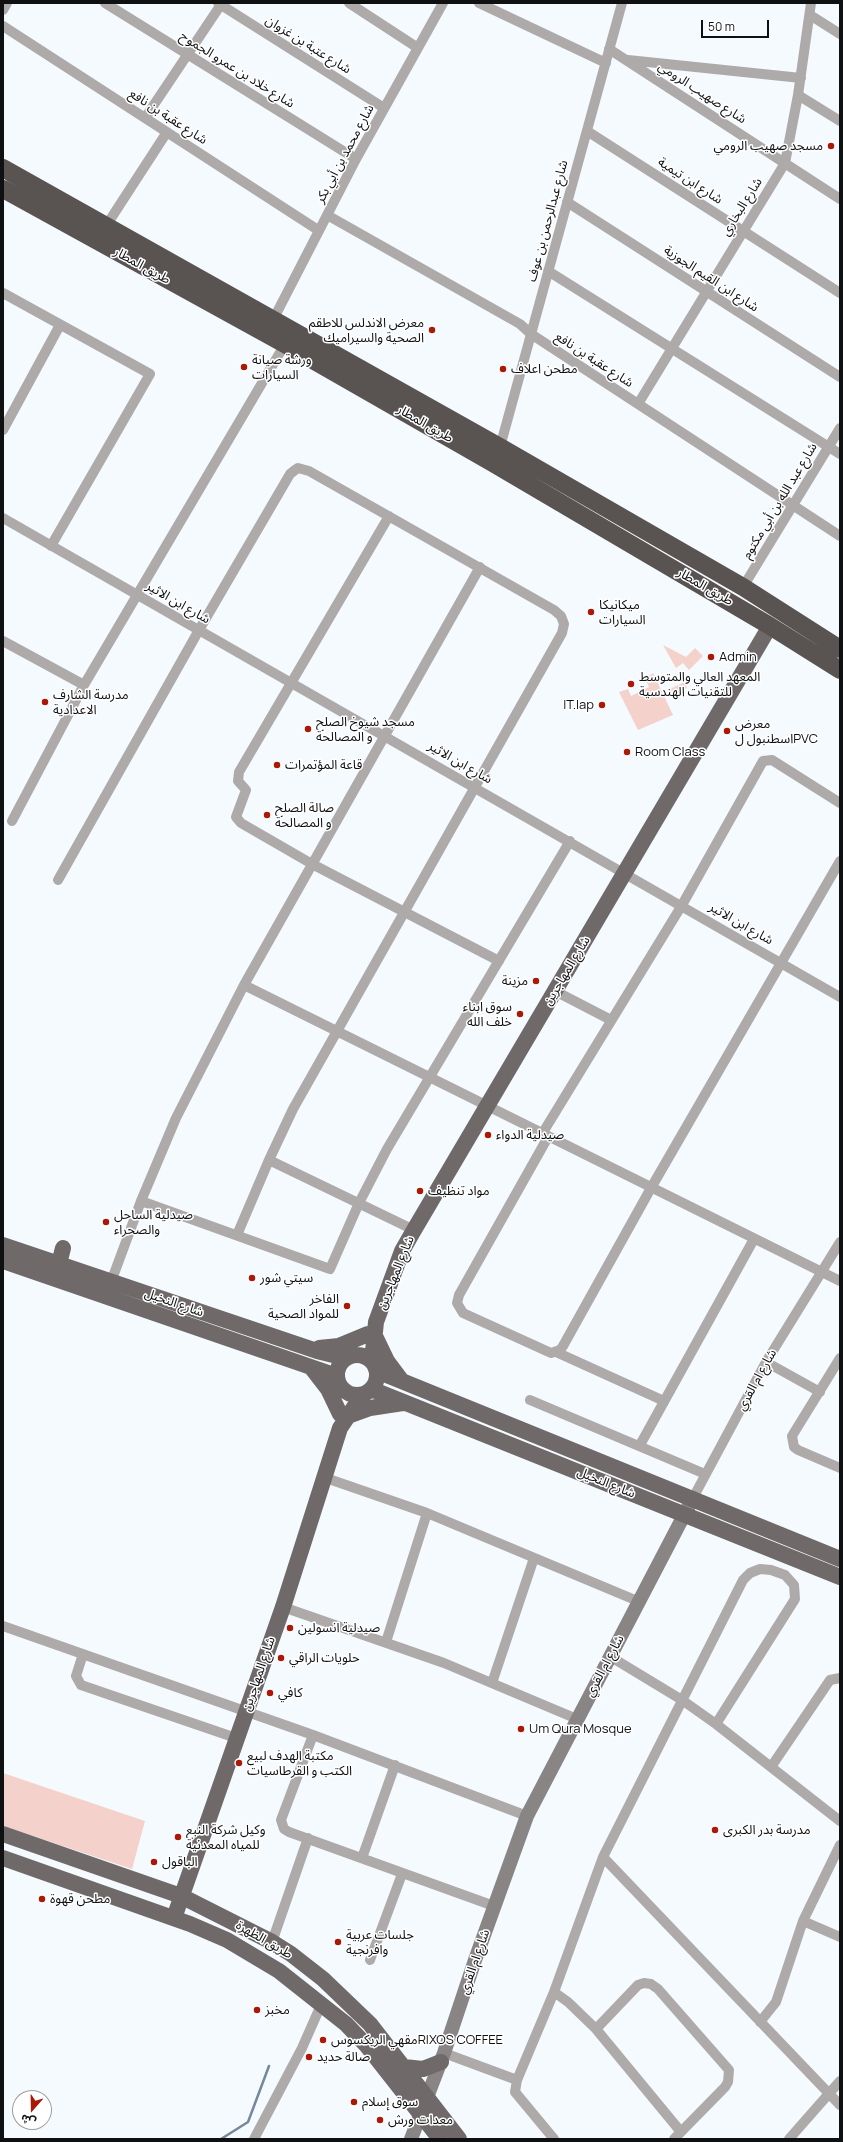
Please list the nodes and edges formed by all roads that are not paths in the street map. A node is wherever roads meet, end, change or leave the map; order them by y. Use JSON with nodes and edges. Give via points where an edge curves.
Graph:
{"nodes":[{"id":1,"x":7,"y":3,"type":"edge"},
{"id":2,"x":105,"y":3,"type":"edge"},
{"id":3,"x":220,"y":3,"type":"edge"},
{"id":4,"x":348,"y":3,"type":"edge"},
{"id":5,"x":443,"y":3,"type":"edge"},
{"id":6,"x":479,"y":3,"type":"edge"},
{"id":7,"x":622,"y":3,"type":"edge"},
{"id":8,"x":811,"y":3,"type":"edge"},
{"id":9,"x":3,"y":10,"type":"edge"},
{"id":10,"x":810,"y":15,"type":"junction"},
{"id":11,"x":3,"y":26,"type":"edge"},
{"id":12,"x":840,"y":34,"type":"edge"},
{"id":13,"x":418,"y":48,"type":"junction"},
{"id":14,"x":610,"y":49,"type":"junction"},
{"id":15,"x":187,"y":54,"type":"junction"},
{"id":16,"x":626,"y":60,"type":"junction"},
{"id":17,"x":606,"y":63,"type":"junction"},
{"id":18,"x":801,"y":78,"type":"junction"},
{"id":19,"x":798,"y":96,"type":"junction"},
{"id":20,"x":384,"y":108,"type":"junction"},
{"id":21,"x":145,"y":118,"type":"junction"},
{"id":22,"x":840,"y":121,"type":"edge"},
{"id":23,"x":587,"y":131,"type":"junction"},
{"id":24,"x":167,"y":132,"type":"junction"},
{"id":25,"x":356,"y":159,"type":"junction"},
{"id":26,"x":785,"y":163,"type":"junction"},
{"id":27,"x":3,"y":168,"type":"edge"},
{"id":28,"x":3,"y":189,"type":"edge"},
{"id":29,"x":840,"y":199,"type":"edge"},
{"id":30,"x":567,"y":202,"type":"junction"},
{"id":31,"x":327,"y":215,"type":"junction"},
{"id":32,"x":106,"y":226,"type":"junction"},
{"id":33,"x":318,"y":230,"type":"junction"},
{"id":34,"x":742,"y":230,"type":"junction"},
{"id":35,"x":548,"y":271,"type":"junction"},
{"id":36,"x":705,"y":291,"type":"junction"},
{"id":37,"x":840,"y":292,"type":"edge"},
{"id":38,"x":3,"y":293,"type":"edge"},
{"id":39,"x":274,"y":318,"type":"junction"},
{"id":40,"x":60,"y":325,"type":"junction"},
{"id":41,"x":531,"y":334,"type":"junction"},
{"id":42,"x":285,"y":344,"type":"junction"},
{"id":43,"x":672,"y":348,"type":"junction"},
{"id":44,"x":840,"y":377,"type":"edge"},
{"id":45,"x":638,"y":404,"type":"junction"},
{"id":46,"x":840,"y":428,"type":"edge"},
{"id":47,"x":3,"y":430,"type":"edge"},
{"id":48,"x":829,"y":446,"type":"junction"},
{"id":49,"x":500,"y":447,"type":"junction"},
{"id":50,"x":840,"y":454,"type":"edge"},
{"id":51,"x":792,"y":505,"type":"junction"},
{"id":52,"x":389,"y":516,"type":"junction"},
{"id":53,"x":3,"y":518,"type":"edge"},
{"id":54,"x":840,"y":536,"type":"edge"},
{"id":55,"x":51,"y":546,"type":"junction"},
{"id":56,"x":480,"y":567,"type":"junction"},
{"id":57,"x":743,"y":587,"type":"junction"},
{"id":58,"x":137,"y":594,"type":"junction"},
{"id":59,"x":770,"y":626,"type":"junction"},
{"id":60,"x":199,"y":630,"type":"junction"},
{"id":61,"x":3,"y":641,"type":"edge"},
{"id":62,"x":840,"y":649,"type":"edge"},
{"id":63,"x":840,"y":670,"type":"edge"},
{"id":64,"x":291,"y":682,"type":"junction"},
{"id":65,"x":84,"y":685,"type":"junction"},
{"id":66,"x":384,"y":735,"type":"junction"},
{"id":67,"x":476,"y":787,"type":"junction"},
{"id":68,"x":840,"y":803,"type":"edge"},
{"id":69,"x":12,"y":821,"type":"dead end"},
{"id":70,"x":570,"y":841,"type":"junction"},
{"id":71,"x":840,"y":861,"type":"edge"},
{"id":72,"x":312,"y":864,"type":"junction"},
{"id":73,"x":625,"y":872,"type":"junction"},
{"id":74,"x":58,"y":880,"type":"dead end"},
{"id":75,"x":682,"y":905,"type":"junction"},
{"id":76,"x":405,"y":912,"type":"junction"},
{"id":77,"x":499,"y":961,"type":"junction"},
{"id":78,"x":781,"y":963,"type":"junction"},
{"id":79,"x":244,"y":985,"type":"junction"},
{"id":80,"x":555,"y":991,"type":"junction"},
{"id":81,"x":840,"y":997,"type":"edge"},
{"id":82,"x":611,"y":1020,"type":"junction"},
{"id":83,"x":339,"y":1032,"type":"junction"},
{"id":84,"x":430,"y":1078,"type":"junction"},
{"id":85,"x":486,"y":1107,"type":"junction"},
{"id":86,"x":545,"y":1136,"type":"junction"},
{"id":87,"x":269,"y":1160,"type":"junction"},
{"id":88,"x":651,"y":1188,"type":"junction"},
{"id":89,"x":141,"y":1201,"type":"junction"},
{"id":90,"x":359,"y":1203,"type":"junction"},
{"id":91,"x":414,"y":1230,"type":"junction"},
{"id":92,"x":237,"y":1235,"type":"junction"},
{"id":93,"x":754,"y":1239,"type":"junction"},
{"id":94,"x":840,"y":1242,"type":"edge"},
{"id":95,"x":3,"y":1245,"type":"edge"},
{"id":96,"x":64,"y":1248,"type":"dead end"},
{"id":97,"x":3,"y":1261,"type":"edge"},
{"id":98,"x":59,"y":1264,"type":"junction"},
{"id":99,"x":822,"y":1272,"type":"junction"},
{"id":100,"x":840,"y":1281,"type":"edge"},
{"id":101,"x":111,"y":1282,"type":"junction"},
{"id":102,"x":373,"y":1331,"type":"junction"},
{"id":103,"x":307,"y":1348,"type":"junction"},
{"id":104,"x":556,"y":1352,"type":"junction"},
{"id":105,"x":350,"y":1356,"type":"junction"},
{"id":106,"x":840,"y":1358,"type":"edge"},
{"id":107,"x":766,"y":1362,"type":"junction"},
{"id":108,"x":374,"y":1366,"type":"junction"},
{"id":109,"x":310,"y":1367,"type":"junction"},
{"id":110,"x":402,"y":1381,"type":"junction"},
{"id":111,"x":339,"y":1382,"type":"junction"},
{"id":112,"x":367,"y":1392,"type":"junction"},
{"id":113,"x":820,"y":1392,"type":"junction"},
{"id":114,"x":530,"y":1400,"type":"dead end"},
{"id":115,"x":664,"y":1401,"type":"junction"},
{"id":116,"x":405,"y":1403,"type":"junction"},
{"id":117,"x":343,"y":1420,"type":"junction"},
{"id":118,"x":640,"y":1445,"type":"junction"},
{"id":119,"x":840,"y":1468,"type":"edge"},
{"id":120,"x":705,"y":1474,"type":"junction"},
{"id":121,"x":323,"y":1477,"type":"junction"},
{"id":122,"x":693,"y":1498,"type":"junction"},
{"id":123,"x":427,"y":1513,"type":"junction"},
{"id":124,"x":685,"y":1514,"type":"junction"},
{"id":125,"x":534,"y":1558,"type":"junction"},
{"id":126,"x":840,"y":1559,"type":"edge"},
{"id":127,"x":840,"y":1577,"type":"edge"},
{"id":128,"x":640,"y":1602,"type":"junction"},
{"id":129,"x":283,"y":1607,"type":"junction"},
{"id":130,"x":3,"y":1626,"type":"edge"},
{"id":131,"x":386,"y":1642,"type":"junction"},
{"id":132,"x":83,"y":1654,"type":"junction"},
{"id":133,"x":611,"y":1657,"type":"junction"},
{"id":134,"x":840,"y":1678,"type":"edge"},
{"id":135,"x":492,"y":1683,"type":"junction"},
{"id":136,"x":682,"y":1700,"type":"junction"},
{"id":137,"x":246,"y":1712,"type":"junction"},
{"id":138,"x":577,"y":1719,"type":"junction"},
{"id":139,"x":716,"y":1724,"type":"junction"},
{"id":140,"x":313,"y":1735,"type":"junction"},
{"id":141,"x":236,"y":1738,"type":"junction"},
{"id":142,"x":395,"y":1765,"type":"junction"},
{"id":143,"x":771,"y":1768,"type":"junction"},
{"id":144,"x":527,"y":1816,"type":"junction"},
{"id":145,"x":840,"y":1821,"type":"edge"},
{"id":146,"x":3,"y":1834,"type":"edge"},
{"id":147,"x":308,"y":1838,"type":"junction"},
{"id":148,"x":840,"y":1845,"type":"edge"},
{"id":149,"x":603,"y":1857,"type":"junction"},
{"id":150,"x":3,"y":1858,"type":"edge"},
{"id":151,"x":362,"y":1858,"type":"junction"},
{"id":152,"x":402,"y":1874,"type":"junction"},
{"id":153,"x":181,"y":1896,"type":"junction"},
{"id":154,"x":494,"y":1906,"type":"junction"},
{"id":155,"x":174,"y":1918,"type":"junction"},
{"id":156,"x":803,"y":1922,"type":"junction"},
{"id":157,"x":840,"y":1937,"type":"edge"},
{"id":158,"x":272,"y":1942,"type":"junction"},
{"id":159,"x":370,"y":1960,"type":"dead end"},
{"id":160,"x":554,"y":1992,"type":"junction"},
{"id":161,"x":321,"y":2005,"type":"junction"},
{"id":162,"x":760,"y":2022,"type":"junction"},
{"id":163,"x":596,"y":2029,"type":"junction"},
{"id":164,"x":443,"y":2058,"type":"junction"},
{"id":165,"x":404,"y":2067,"type":"junction"},
{"id":166,"x":517,"y":2080,"type":"junction"},
{"id":167,"x":840,"y":2081,"type":"edge"},
{"id":168,"x":830,"y":2094,"type":"junction"},
{"id":169,"x":428,"y":2097,"type":"junction"},
{"id":170,"x":840,"y":2105,"type":"edge"},
{"id":171,"x":421,"y":2114,"type":"junction"},
{"id":172,"x":678,"y":2135,"type":"edge"},
{"id":173,"x":254,"y":2139,"type":"edge"},
{"id":174,"x":411,"y":2139,"type":"edge"},
{"id":175,"x":440,"y":2139,"type":"edge"},
{"id":176,"x":460,"y":2139,"type":"edge"},
{"id":177,"x":554,"y":2139,"type":"edge"},
{"id":178,"x":789,"y":2139,"type":"edge"}],
"edges":[{"from":1,"to":9,"type":"street"},
{"from":2,"to":15,"type":"street","name":"شارع خلاد بن عمرو الجموح"},
{"from":3,"to":15,"type":"street"},
{"from":3,"to":20,"type":"street","name":"شارع عتبة بن غزوان"},
{"from":4,"to":13,"type":"street"},
{"from":5,"to":13,"type":"street","name":"شارع محمد بن أبي بكر"},
{"from":6,"to":17,"type":"street"},
{"from":7,"to":14,"type":"street","name":"شارع عبدالرحمن بن عوف"},
{"from":8,"to":10,"type":"street","name":"شارع البخاري"},
{"from":10,"to":12,"type":"street"},
{"from":10,"to":18,"type":"street","name":"شارع البخاري"},
{"from":11,"to":21,"type":"street","name":"شارع عقبة بن نافع"},
{"from":13,"to":20,"type":"street","name":"شارع محمد بن أبي بكر"},
{"from":14,"to":16,"type":"street","name":"شارع صهيب الرومي"},
{"from":14,"to":17,"type":"street","name":"شارع عبدالرحمن بن عوف"},
{"from":15,"to":21,"type":"street"},
{"from":15,"to":25,"type":"street","name":"شارع خلاد بن عمرو الجموح"},
{"from":16,"to":18,"type":"street"},
{"from":16,"to":26,"type":"street","name":"شارع صهيب الرومي"},
{"from":17,"to":23,"type":"street","name":"شارع عبدالرحمن بن عوف"},
{"from":18,"to":19,"type":"street","name":"شارع البخاري"},
{"from":19,"to":22,"type":"street"},
{"from":19,"to":26,"type":"street","name":"شارع البخاري"},
{"from":20,"to":25,"type":"street","name":"شارع محمد بن أبي بكر"},
{"from":21,"to":24,"type":"street","name":"شارع عقبة بن نافع"},
{"from":23,"to":30,"type":"street","name":"شارع عبدالرحمن بن عوف"},
{"from":23,"to":34,"type":"street","name":"شارع ابن تيمية"},
{"from":24,"to":32,"type":"street"},
{"from":24,"to":33,"type":"street","name":"شارع عقبة بن نافع"},
{"from":25,"to":31,"type":"street","name":"شارع محمد بن أبي بكر"},
{"from":26,"to":29,"type":"street","name":"شارع صهيب الرومي"},
{"from":26,"to":34,"type":"street","name":"شارع البخاري"},
{"from":27,"to":32,"type":"highway","name":"طريق المطار"},
{"from":28,"to":42,"type":"highway","name":"طريق المطار"},
{"from":30,"to":35,"type":"street","name":"شارع عبدالرحمن بن عوف"},
{"from":30,"to":36,"type":"street","name":"شارع ابن القيم الجوزية"},
{"from":31,"to":33,"type":"street","name":"شارع محمد بن أبي بكر"},
{"from":31,"to":41,"type":"street","name":"شارع عقبة بن نافع","via":[[520,324]]},
{"from":32,"to":39,"type":"highway","name":"طريق المطار"},
{"from":33,"to":39,"type":"street","name":"شارع محمد بن أبي بكر"},
{"from":34,"to":36,"type":"street","name":"شارع البخاري"},
{"from":34,"to":37,"type":"street","name":"شارع ابن تيمية"},
{"from":35,"to":41,"type":"street","name":"شارع عبدالرحمن بن عوف"},
{"from":35,"to":43,"type":"street"},
{"from":36,"to":43,"type":"street","name":"شارع البخاري"},
{"from":36,"to":44,"type":"street","name":"شارع ابن القيم الجوزية"},
{"from":38,"to":40,"type":"street"},
{"from":39,"to":49,"type":"highway","name":"طريق المطار"},
{"from":40,"to":47,"type":"street"},
{"from":40,"to":55,"type":"street","via":[[150,374]]},
{"from":41,"to":45,"type":"street","name":"شارع عقبة بن نافع"},
{"from":41,"to":49,"type":"street","name":"شارع عبدالرحمن بن عوف"},
{"from":42,"to":58,"type":"street"},
{"from":42,"to":59,"type":"highway","name":"طريق المطار"},
{"from":43,"to":45,"type":"street","name":"شارع البخاري"},
{"from":43,"to":48,"type":"street"},
{"from":45,"to":51,"type":"street","name":"شارع عقبة بن نافع"},
{"from":46,"to":48,"type":"street","name":"شارع عبد الله بن أبي مكتوم"},
{"from":48,"to":50,"type":"street"},
{"from":48,"to":51,"type":"street","name":"شارع عبد الله بن أبي مكتوم"},
{"from":49,"to":57,"type":"highway","name":"طريق المطار"},
{"from":51,"to":54,"type":"street","name":"شارع عقبة بن نافع"},
{"from":51,"to":57,"type":"street","name":"شارع عبد الله بن أبي مكتوم"},
{"from":52,"to":56,"type":"street"},
{"from":52,"to":60,"type":"street","via":[[309,471],[298,468],[290,474]]},
{"from":52,"to":64,"type":"street"},
{"from":53,"to":55,"type":"street","name":"شارع ابن الاثير"},
{"from":55,"to":58,"type":"street","name":"شارع ابن الاثير"},
{"from":56,"to":66,"type":"street"},
{"from":56,"to":67,"type":"street","via":[[558,612],[564,624],[562,633]]},
{"from":57,"to":62,"type":"highway","name":"طريق المطار"},
{"from":58,"to":60,"type":"street","name":"شارع ابن الاثير"},
{"from":58,"to":65,"type":"street"},
{"from":59,"to":63,"type":"highway","name":"طريق المطار"},
{"from":59,"to":73,"type":"main road","name":"شارع المهاجرين"},
{"from":60,"to":64,"type":"street","name":"شارع ابن الاثير"},
{"from":60,"to":74,"type":"street"},
{"from":61,"to":65,"type":"street"},
{"from":64,"to":66,"type":"street","name":"شارع ابن الاثير"},
{"from":64,"to":72,"type":"street","via":[[238,776],[238,781],[246,790],[236,817],[241,823]]},
{"from":65,"to":69,"type":"street"},
{"from":66,"to":67,"type":"street","name":"شارع ابن الاثير"},
{"from":66,"to":72,"type":"street"},
{"from":67,"to":70,"type":"street","name":"شارع ابن الاثير"},
{"from":67,"to":76,"type":"street"},
{"from":68,"to":75,"type":"street","via":[[772,760],[763,761]]},
{"from":70,"to":73,"type":"street","name":"شارع ابن الاثير"},
{"from":70,"to":77,"type":"street"},
{"from":71,"to":78,"type":"street"},
{"from":72,"to":76,"type":"street"},
{"from":72,"to":79,"type":"street"},
{"from":73,"to":75,"type":"street","name":"شارع ابن الاثير"},
{"from":73,"to":80,"type":"main road","name":"شارع المهاجرين"},
{"from":75,"to":78,"type":"street","name":"شارع ابن الاثير"},
{"from":75,"to":82,"type":"street"},
{"from":76,"to":77,"type":"street"},
{"from":76,"to":83,"type":"street"},
{"from":77,"to":84,"type":"street"},
{"from":78,"to":81,"type":"street","name":"شارع ابن الاثير"},
{"from":78,"to":88,"type":"street"},
{"from":79,"to":83,"type":"street"},
{"from":79,"to":89,"type":"street","via":[[176,1118]]},
{"from":80,"to":82,"type":"street"},
{"from":80,"to":85,"type":"main road","name":"شارع المهاجرين"},
{"from":82,"to":86,"type":"street"},
{"from":83,"to":84,"type":"street"},
{"from":83,"to":87,"type":"street","via":[[293,1109]]},
{"from":84,"to":85,"type":"street"},
{"from":84,"to":90,"type":"street","via":[[386,1149]]},
{"from":85,"to":86,"type":"street"},
{"from":85,"to":91,"type":"main road","name":"شارع المهاجرين"},
{"from":86,"to":88,"type":"street"},
{"from":86,"to":104,"type":"street","via":[[459,1295],[458,1303],[463,1313],[547,1352]]},
{"from":87,"to":90,"type":"street"},
{"from":87,"to":92,"type":"street"},
{"from":88,"to":93,"type":"street"},
{"from":88,"to":104,"type":"street","via":[[563,1346]]},
{"from":89,"to":92,"type":"street"},
{"from":89,"to":101,"type":"street"},
{"from":90,"to":91,"type":"street"},
{"from":90,"to":92,"type":"street","via":[[330,1270]]},
{"from":91,"to":102,"type":"main road","name":"شارع المهاجرين","via":[[400,1257]]},
{"from":93,"to":99,"type":"street"},
{"from":93,"to":115,"type":"street"},
{"from":94,"to":99,"type":"street","name":"شارع ام القري"},
{"from":95,"to":98,"type":"main road","name":"شارع النخيل"},
{"from":96,"to":98,"type":"main road"},
{"from":97,"to":109,"type":"main road","name":"شارع النخيل"},
{"from":98,"to":101,"type":"main road","name":"شارع النخيل"},
{"from":99,"to":100,"type":"street"},
{"from":99,"to":107,"type":"street","name":"شارع ام القري"},
{"from":101,"to":103,"type":"main road","name":"شارع النخيل"},
{"from":102,"to":103,"type":"main road","via":[[339,1346]]},
{"from":102,"to":105,"type":"main road","name":"شارع المهاجرين"},
{"from":102,"to":108,"type":"main road","name":"شارع المهاجرين"},
{"from":102,"to":110,"type":"main road","via":[[387,1360]]},
{"from":103,"to":105,"type":"main road","name":"شارع النخيل"},
{"from":104,"to":115,"type":"street"},
{"from":105,"to":108,"type":"main road","via":[[361,1355]]},
{"from":105,"to":111,"type":"main road","via":[[338,1366]]},
{"from":106,"to":113,"type":"street"},
{"from":107,"to":113,"type":"street"},
{"from":107,"to":120,"type":"street","name":"شارع ام القري"},
{"from":108,"to":110,"type":"main road","name":"شارع النخيل"},
{"from":108,"to":112,"type":"main road","via":[[377,1378]]},
{"from":109,"to":111,"type":"main road","name":"شارع النخيل"},
{"from":109,"to":117,"type":"main road","via":[[328,1389]]},
{"from":110,"to":122,"type":"main road","name":"شارع النخيل"},
{"from":111,"to":112,"type":"main road","via":[[351,1394]]},
{"from":111,"to":117,"type":"main road","name":"شارع المهاجرين"},
{"from":112,"to":116,"type":"main road","name":"شارع النخيل"},
{"from":112,"to":117,"type":"main road","name":"شارع المهاجرين"},
{"from":113,"to":119,"type":"street","via":[[796,1428],[792,1436],[793,1443],[798,1450]]},
{"from":114,"to":118,"type":"street"},
{"from":115,"to":118,"type":"street"},
{"from":116,"to":117,"type":"main road","via":[[381,1405]]},
{"from":116,"to":124,"type":"main road","name":"شارع النخيل"},
{"from":117,"to":121,"type":"main road","name":"شارع المهاجرين"},
{"from":118,"to":120,"type":"street"},
{"from":120,"to":122,"type":"street","name":"شارع ام القري"},
{"from":121,"to":123,"type":"street"},
{"from":121,"to":129,"type":"main road","name":"شارع المهاجرين"},
{"from":122,"to":124,"type":"street","name":"شارع ام القري"},
{"from":122,"to":126,"type":"main road","name":"شارع النخيل"},
{"from":123,"to":125,"type":"street"},
{"from":123,"to":131,"type":"street"},
{"from":124,"to":127,"type":"main road","name":"شارع النخيل"},
{"from":124,"to":128,"type":"street","name":"شارع ام القري"},
{"from":125,"to":128,"type":"street"},
{"from":125,"to":135,"type":"street"},
{"from":128,"to":133,"type":"street","name":"شارع ام القري"},
{"from":129,"to":131,"type":"street"},
{"from":129,"to":137,"type":"main road","name":"شارع المهاجرين"},
{"from":130,"to":132,"type":"street"},
{"from":131,"to":135,"type":"street"},
{"from":132,"to":137,"type":"street"},
{"from":132,"to":141,"type":"street","via":[[76,1676],[81,1685]]},
{"from":133,"to":136,"type":"street"},
{"from":133,"to":138,"type":"street","name":"شارع ام القري"},
{"from":134,"to":143,"type":"street","via":[[830,1680]]},
{"from":135,"to":138,"type":"street"},
{"from":136,"to":139,"type":"street"},
{"from":136,"to":139,"type":"street","via":[[746,1576],[755,1570],[766,1569],[789,1578],[796,1589],[795,1599]]},
{"from":136,"to":149,"type":"street"},
{"from":137,"to":140,"type":"street"},
{"from":137,"to":141,"type":"main road","name":"شارع المهاجرين"},
{"from":138,"to":144,"type":"street","name":"شارع ام القري"},
{"from":139,"to":143,"type":"street"},
{"from":140,"to":142,"type":"street"},
{"from":140,"to":147,"type":"street","via":[[281,1820],[286,1831]]},
{"from":141,"to":153,"type":"main road","name":"شارع المهاجرين"},
{"from":142,"to":144,"type":"street"},
{"from":142,"to":151,"type":"street"},
{"from":143,"to":145,"type":"street"},
{"from":144,"to":154,"type":"street","name":"شارع ام القري"},
{"from":146,"to":153,"type":"main road","name":"طريق الظهرة"},
{"from":147,"to":151,"type":"street"},
{"from":147,"to":158,"type":"street"},
{"from":148,"to":156,"type":"street"},
{"from":149,"to":160,"type":"street"},
{"from":149,"to":162,"type":"street"},
{"from":150,"to":155,"type":"main road","name":"طريق الظهرة"},
{"from":151,"to":152,"type":"street"},
{"from":152,"to":154,"type":"street"},
{"from":152,"to":159,"type":"street"},
{"from":153,"to":155,"type":"main road","name":"شارع المهاجرين"},
{"from":153,"to":158,"type":"main road","name":"طريق الظهرة"},
{"from":154,"to":164,"type":"street","name":"شارع ام القري"},
{"from":155,"to":161,"type":"main road","name":"طريق الظهرة","via":[[246,1951],[279,1971]]},
{"from":156,"to":157,"type":"street"},
{"from":156,"to":162,"type":"street","via":[[776,2002]]},
{"from":158,"to":165,"type":"main road","name":"طريق الظهرة","via":[[323,1979],[352,2006],[370,2024]]},
{"from":160,"to":163,"type":"street"},
{"from":160,"to":166,"type":"street"},
{"from":161,"to":171,"type":"main road","name":"طريق الظهرة","via":[[346,2024],[367,2046]]},
{"from":161,"to":173,"type":"street","via":[[302,2048]]},
{"from":162,"to":168,"type":"street"},
{"from":163,"to":172,"type":"street"},
{"from":163,"to":172,"type":"street","via":[[638,1985],[651,1984],[726,2066],[729,2070],[728,2082]]},
{"from":164,"to":165,"type":"main road","via":[[423,2069]]},
{"from":164,"to":166,"type":"street"},
{"from":164,"to":169,"type":"street","name":"شارع ام القري"},
{"from":165,"to":169,"type":"main road","name":"طريق الظهرة"},
{"from":166,"to":177,"type":"street","via":[[515,2092]]},
{"from":167,"to":168,"type":"street"},
{"from":168,"to":170,"type":"street"},
{"from":168,"to":178,"type":"street"},
{"from":169,"to":171,"type":"street","name":"شارع ام القري"},
{"from":169,"to":176,"type":"main road","name":"طريق الظهرة"},
{"from":171,"to":174,"type":"street","name":"شارع ام القري"},
{"from":171,"to":175,"type":"main road","name":"طريق الظهرة"}]}
